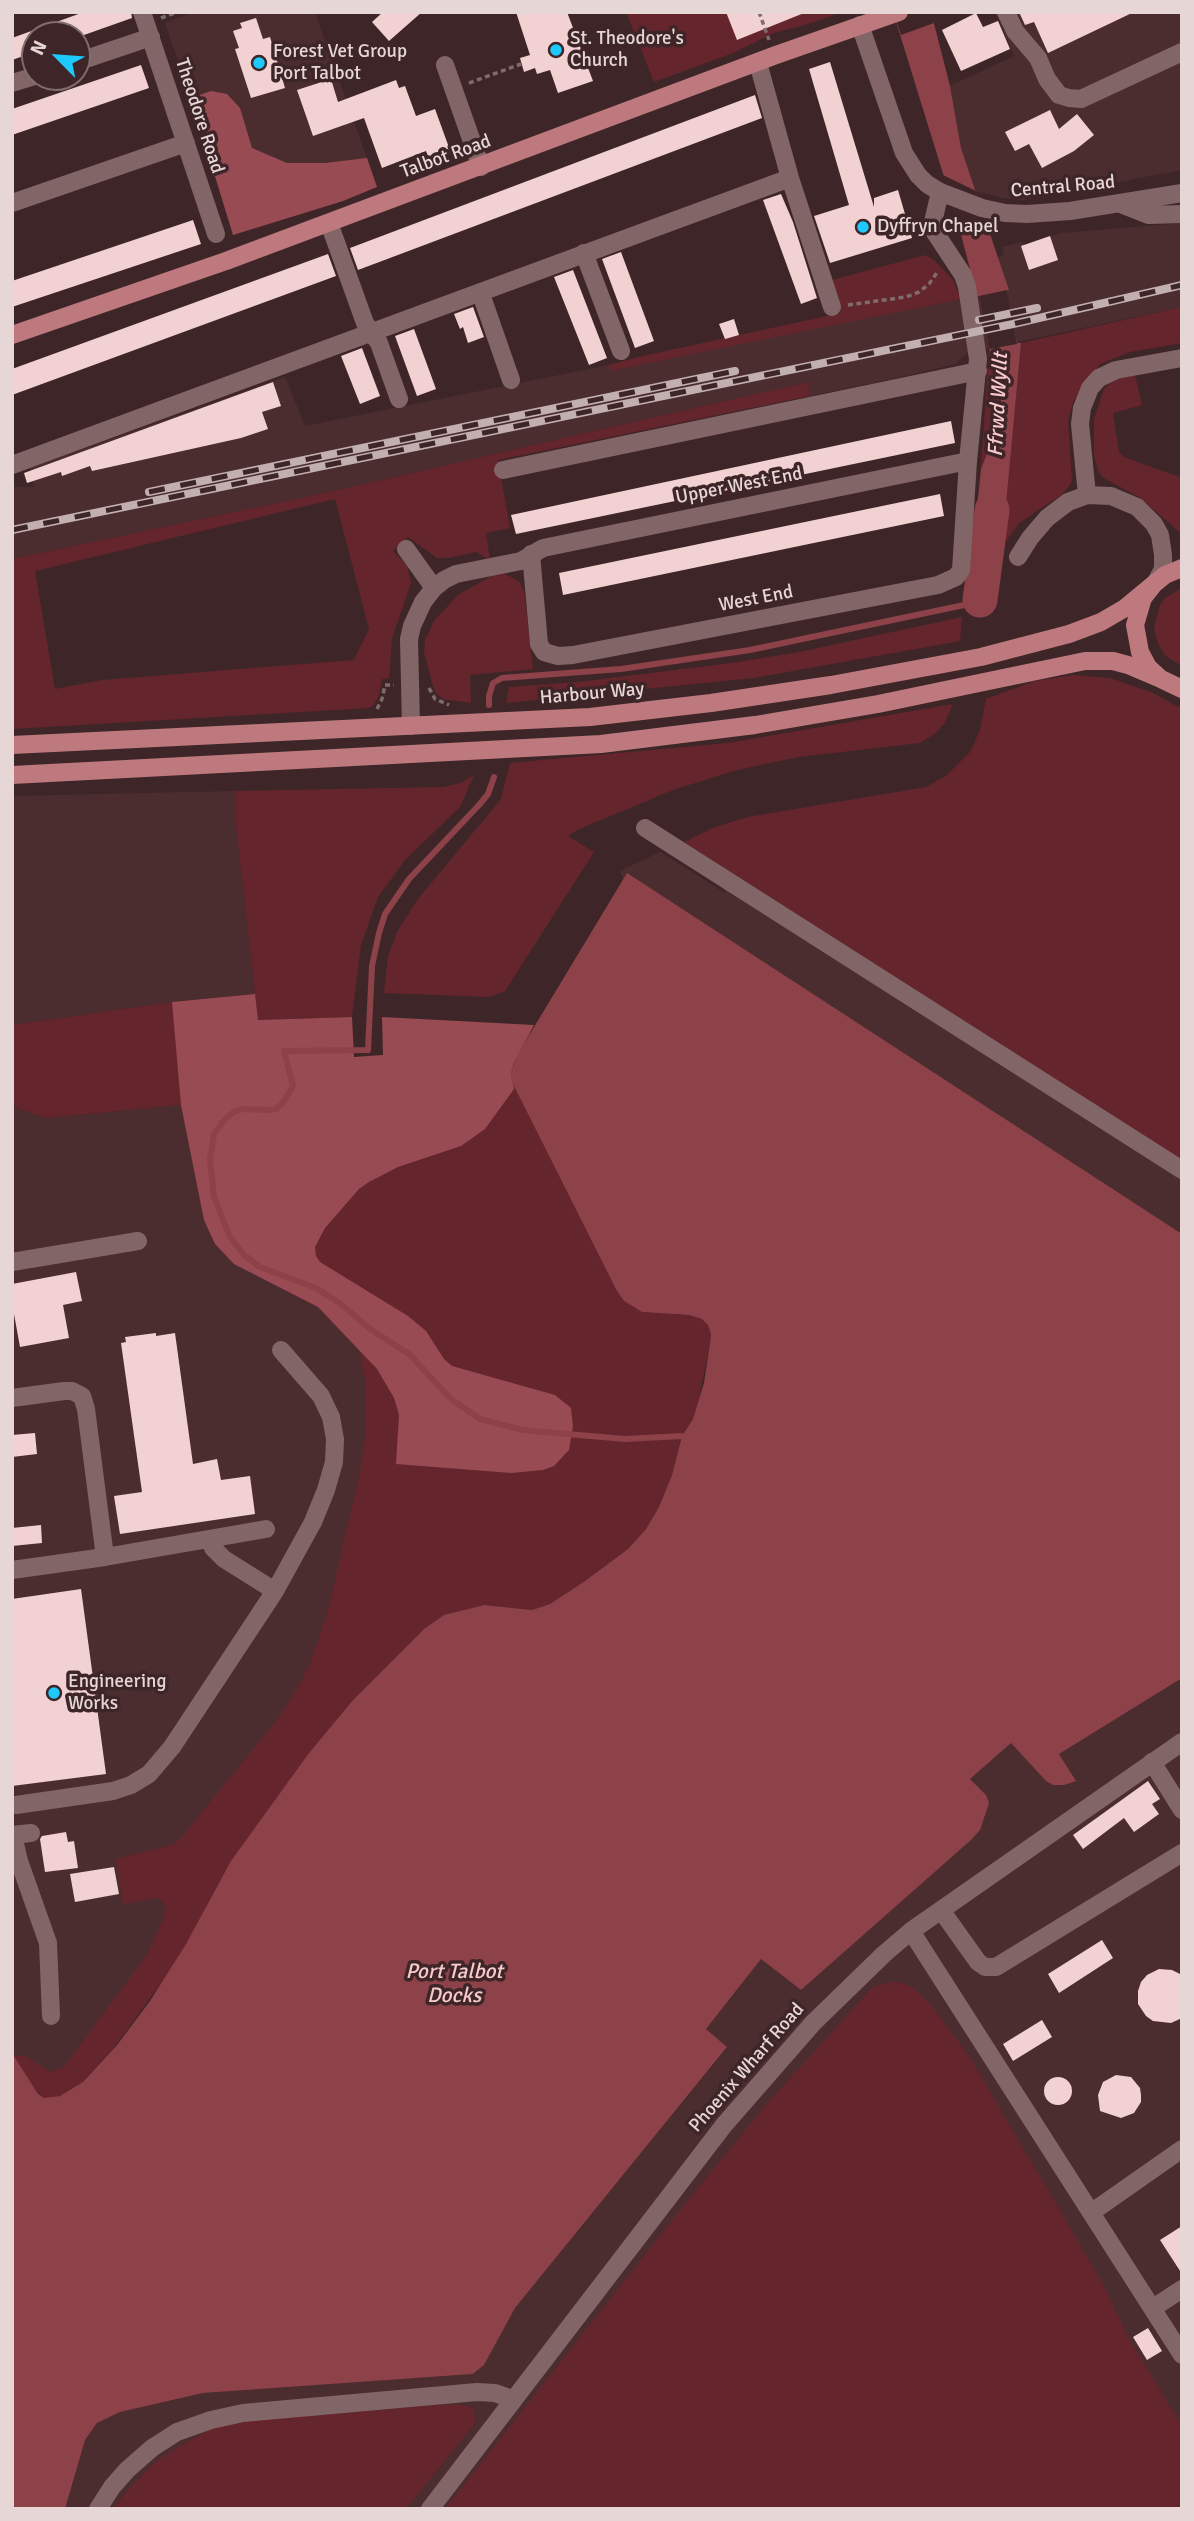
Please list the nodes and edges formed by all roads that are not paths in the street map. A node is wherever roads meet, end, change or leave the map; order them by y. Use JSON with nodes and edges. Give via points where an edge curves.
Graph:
{"nodes":[{"id":1,"x":142,"y":12,"type":"edge"},
{"id":2,"x":1006,"y":12,"type":"edge"},
{"id":3,"x":896,"y":13,"type":"edge"},
{"id":4,"x":860,"y":25,"type":"junction"},
{"id":5,"x":151,"y":37,"type":"junction"},
{"id":6,"x":1182,"y":52,"type":"edge"},
{"id":7,"x":91,"y":56,"type":"edge"},
{"id":8,"x":758,"y":63,"type":"junction"},
{"id":9,"x":445,"y":65,"type":"dead end"},
{"id":10,"x":186,"y":143,"type":"junction"},
{"id":11,"x":481,"y":167,"type":"junction"},
{"id":12,"x":790,"y":178,"type":"junction"},
{"id":13,"x":1182,"y":193,"type":"edge"},
{"id":14,"x":945,"y":194,"type":"junction"},
{"id":15,"x":12,"y":203,"type":"edge"},
{"id":16,"x":1120,"y":204,"type":"junction"},
{"id":17,"x":1182,"y":214,"type":"edge"},
{"id":18,"x":329,"y":223,"type":"junction"},
{"id":19,"x":216,"y":234,"type":"dead end"},
{"id":20,"x":584,"y":253,"type":"junction"},
{"id":21,"x":481,"y":293,"type":"junction"},
{"id":22,"x":832,"y":307,"type":"road end"},
{"id":23,"x":372,"y":334,"type":"junction"},
{"id":24,"x":12,"y":335,"type":"edge"},
{"id":25,"x":621,"y":351,"type":"dead end"},
{"id":26,"x":1182,"y":358,"type":"edge"},
{"id":27,"x":978,"y":371,"type":"junction"},
{"id":28,"x":511,"y":380,"type":"dead end"},
{"id":29,"x":399,"y":400,"type":"dead end"},
{"id":30,"x":968,"y":461,"type":"junction"},
{"id":31,"x":12,"y":464,"type":"edge"},
{"id":32,"x":503,"y":470,"type":"dead end"},
{"id":33,"x":1087,"y":495,"type":"junction"},
{"id":34,"x":1160,"y":535,"type":"junction"},
{"id":35,"x":406,"y":549,"type":"dead end"},
{"id":36,"x":526,"y":557,"type":"junction"},
{"id":37,"x":1018,"y":557,"type":"dead end"},
{"id":38,"x":1182,"y":558,"type":"edge"},
{"id":39,"x":1182,"y":568,"type":"edge"},
{"id":40,"x":1155,"y":583,"type":"junction"},
{"id":41,"x":434,"y":588,"type":"junction"},
{"id":42,"x":1161,"y":679,"type":"junction"},
{"id":43,"x":1182,"y":689,"type":"edge"},
{"id":44,"x":411,"y":726,"type":"junction"},
{"id":45,"x":12,"y":745,"type":"edge"},
{"id":46,"x":12,"y":775,"type":"edge"},
{"id":47,"x":645,"y":828,"type":"dead end"},
{"id":48,"x":1182,"y":1170,"type":"edge"},
{"id":49,"x":138,"y":1241,"type":"dead end"},
{"id":50,"x":12,"y":1262,"type":"edge"},
{"id":51,"x":281,"y":1350,"type":"dead end"},
{"id":52,"x":12,"y":1398,"type":"edge"},
{"id":53,"x":266,"y":1529,"type":"dead end"},
{"id":54,"x":210,"y":1539,"type":"junction"},
{"id":55,"x":105,"y":1557,"type":"junction"},
{"id":56,"x":12,"y":1570,"type":"edge"},
{"id":57,"x":275,"y":1591,"type":"junction"},
{"id":58,"x":1182,"y":1742,"type":"edge"},
{"id":59,"x":1152,"y":1762,"type":"junction"},
{"id":60,"x":16,"y":1805,"type":"dead end"},
{"id":61,"x":1182,"y":1811,"type":"edge"},
{"id":62,"x":19,"y":1834,"type":"edge"},
{"id":63,"x":1182,"y":1853,"type":"edge"},
{"id":64,"x":941,"y":1910,"type":"junction"},
{"id":65,"x":911,"y":1931,"type":"junction"},
{"id":66,"x":51,"y":2016,"type":"dead end"},
{"id":67,"x":1182,"y":2149,"type":"edge"},
{"id":68,"x":1092,"y":2213,"type":"junction"},
{"id":69,"x":1182,"y":2289,"type":"edge"},
{"id":70,"x":1153,"y":2308,"type":"junction"},
{"id":71,"x":1182,"y":2355,"type":"edge"},
{"id":72,"x":512,"y":2399,"type":"junction"},
{"id":73,"x":98,"y":2509,"type":"edge"},
{"id":74,"x":430,"y":2509,"type":"edge"}],
"edges":[{"from":1,"to":5,"type":"street","name":"Theodore Road"},
{"from":2,"to":6,"type":"street","via":[[1047,79],[1059,95],[1069,98],[1081,99]]},
{"from":3,"to":4,"type":"main road","name":"Talbot Road"},
{"from":4,"to":8,"type":"main road","name":"Talbot Road"},
{"from":4,"to":14,"type":"street","via":[[904,153],[918,175]]},
{"from":5,"to":7,"type":"street"},
{"from":5,"to":10,"type":"street","name":"Theodore Road"},
{"from":8,"to":11,"type":"main road","name":"Talbot Road"},
{"from":8,"to":12,"type":"street"},
{"from":9,"to":11,"type":"street"},
{"from":10,"to":15,"type":"street"},
{"from":10,"to":19,"type":"street","name":"Theodore Road"},
{"from":11,"to":18,"type":"main road","name":"Talbot Road"},
{"from":12,"to":20,"type":"street"},
{"from":12,"to":22,"type":"street"},
{"from":13,"to":16,"type":"street","name":"Central Road"},
{"from":14,"to":16,"type":"street","name":"Central Road","via":[[1005,213],[1043,214]]},
{"from":14,"to":27,"type":"street","name":"West End","via":[[933,222],[934,231],[967,287]]},
{"from":16,"to":17,"type":"street","via":[[1149,215]]},
{"from":18,"to":23,"type":"street"},
{"from":18,"to":24,"type":"main road","name":"Talbot Road"},
{"from":20,"to":21,"type":"street"},
{"from":20,"to":25,"type":"street"},
{"from":21,"to":23,"type":"street"},
{"from":21,"to":28,"type":"street"},
{"from":23,"to":29,"type":"street"},
{"from":23,"to":31,"type":"street"},
{"from":26,"to":33,"type":"street","via":[[1116,370],[1099,377],[1090,388],[1080,424]]},
{"from":27,"to":30,"type":"street","name":"West End"},
{"from":27,"to":32,"type":"street"},
{"from":30,"to":36,"type":"street","name":"Upper West End","via":[[543,548]]},
{"from":30,"to":36,"type":"street","name":"West End","via":[[959,573],[947,583],[566,656],[548,653],[539,643]]},
{"from":33,"to":34,"type":"street","via":[[1111,496],[1138,507]]},
{"from":33,"to":37,"type":"street","via":[[1047,518]]},
{"from":34,"to":38,"type":"street","via":[[1170,551]]},
{"from":34,"to":40,"type":"street","via":[[1163,569]]},
{"from":35,"to":41,"type":"street"},
{"from":36,"to":41,"type":"street","name":"Upper West End","via":[[456,574]]},
{"from":39,"to":40,"type":"main road","name":"Harbour Way"},
{"from":40,"to":42,"type":"main road","via":[[1137,614],[1136,635],[1140,652]]},
{"from":40,"to":44,"type":"main road","name":"Harbour Way","via":[[1101,622],[981,657],[711,703],[590,717]]},
{"from":41,"to":44,"type":"street","via":[[423,602],[409,639]]},
{"from":42,"to":43,"type":"main road"},
{"from":42,"to":46,"type":"main road","via":[[1113,661],[1085,661],[837,711],[601,744]]},
{"from":44,"to":45,"type":"main road","name":"Harbour Way"},
{"from":47,"to":48,"type":"street"},
{"from":49,"to":50,"type":"street"},
{"from":51,"to":57,"type":"street","via":[[321,1395],[335,1439],[326,1490]]},
{"from":52,"to":55,"type":"street","via":[[64,1391],[82,1396]]},
{"from":53,"to":54,"type":"street"},
{"from":54,"to":55,"type":"street"},
{"from":54,"to":57,"type":"street","via":[[224,1559]]},
{"from":55,"to":56,"type":"street"},
{"from":57,"to":60,"type":"street","via":[[195,1716],[149,1774],[113,1791]]},
{"from":58,"to":59,"type":"street","name":"Phoenix Wharf Road"},
{"from":59,"to":61,"type":"street"},
{"from":59,"to":64,"type":"street","name":"Phoenix Wharf Road"},
{"from":62,"to":66,"type":"street","via":[[19,1861],[48,1944]]},
{"from":63,"to":64,"type":"street","via":[[996,1967],[978,1962]]},
{"from":64,"to":65,"type":"street","name":"Phoenix Wharf Road"},
{"from":65,"to":68,"type":"street"},
{"from":65,"to":72,"type":"street","name":"Phoenix Wharf Road","via":[[841,1994],[757,2085]]},
{"from":67,"to":68,"type":"street"},
{"from":68,"to":70,"type":"street"},
{"from":69,"to":70,"type":"street"},
{"from":70,"to":71,"type":"street"},
{"from":72,"to":73,"type":"street","via":[[477,2392],[243,2413],[211,2420],[177,2432],[138,2459]]},
{"from":72,"to":74,"type":"street","name":"Phoenix Wharf Road"}]}
